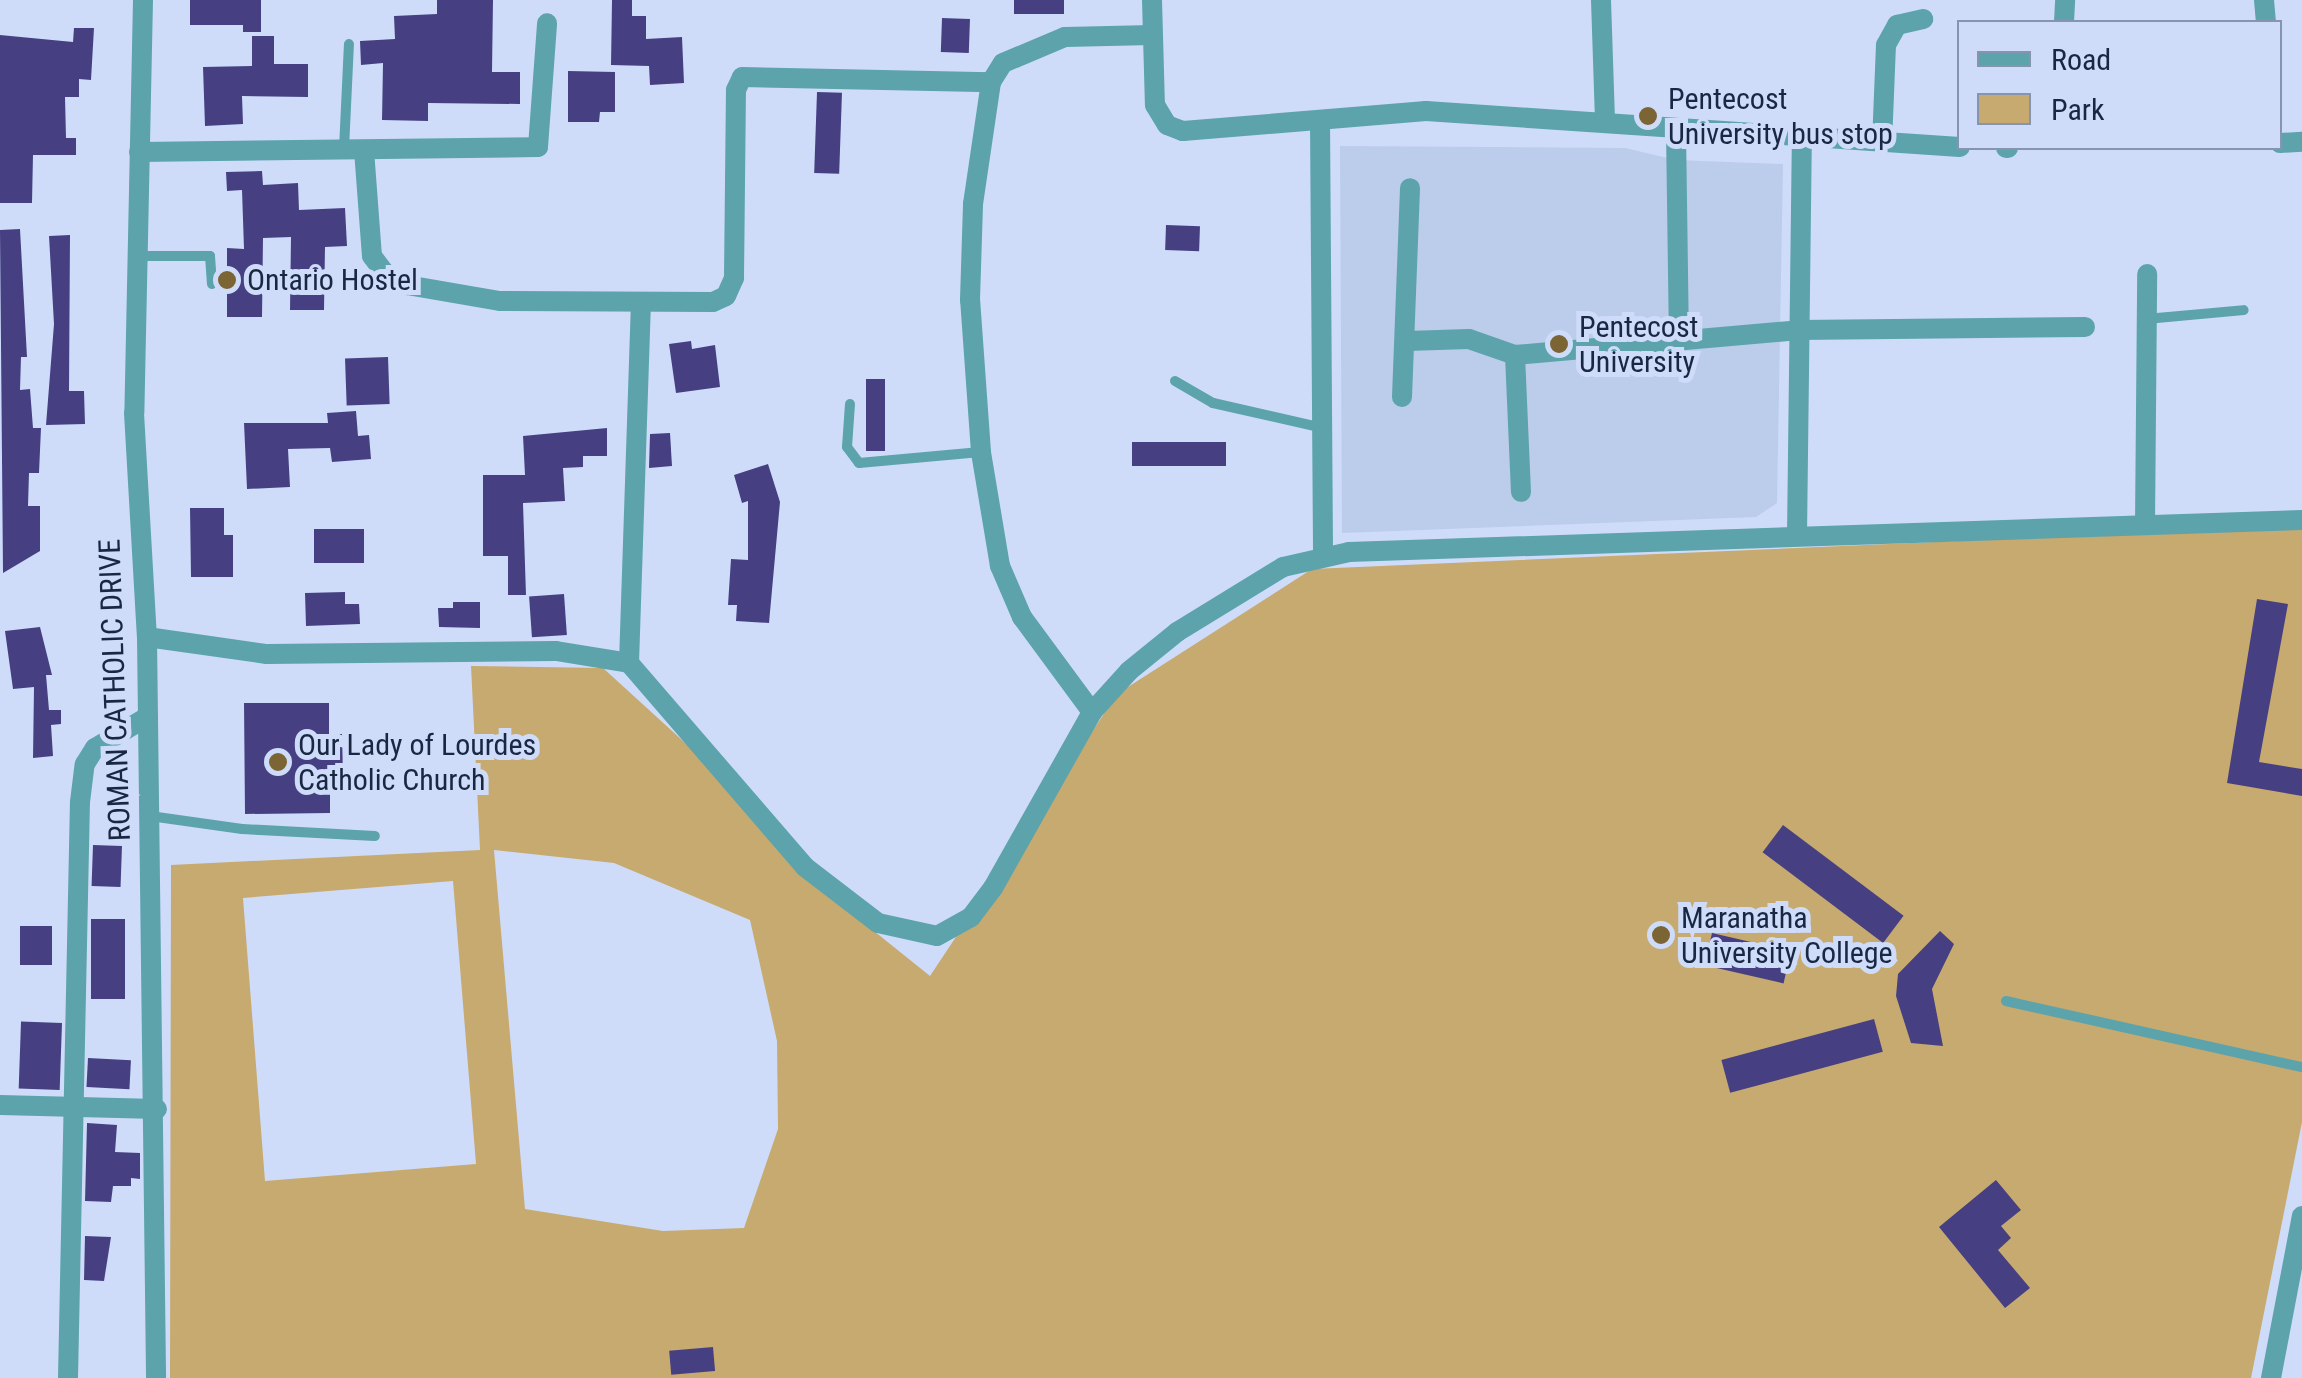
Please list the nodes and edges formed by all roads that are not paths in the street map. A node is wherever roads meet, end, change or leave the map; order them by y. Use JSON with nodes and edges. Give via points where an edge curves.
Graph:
{"nodes":[{"id":1,"x":143,"y":0,"type":"edge"},
{"id":2,"x":1152,"y":0,"type":"edge"},
{"id":3,"x":1601,"y":0,"type":"edge"},
{"id":4,"x":1923,"y":19,"type":"dead end"},
{"id":5,"x":547,"y":22,"type":"dead end"},
{"id":6,"x":1152,"y":34,"type":"junction"},
{"id":7,"x":349,"y":44,"type":"dead end"},
{"id":8,"x":990,"y":82,"type":"junction"},
{"id":9,"x":1320,"y":120,"type":"junction"},
{"id":10,"x":1604,"y":121,"type":"junction"},
{"id":11,"x":1676,"y":129,"type":"junction"},
{"id":12,"x":1802,"y":140,"type":"junction"},
{"id":13,"x":1882,"y":144,"type":"junction"},
{"id":14,"x":1957,"y":147,"type":"edge"},
{"id":15,"x":354,"y":150,"type":"junction"},
{"id":16,"x":139,"y":152,"type":"junction"},
{"id":17,"x":1410,"y":188,"type":"dead end"},
{"id":18,"x":137,"y":256,"type":"junction"},
{"id":19,"x":2146,"y":274,"type":"dead end"},
{"id":20,"x":212,"y":284,"type":"dead end"},
{"id":21,"x":642,"y":302,"type":"junction"},
{"id":22,"x":2244,"y":310,"type":"dead end"},
{"id":23,"x":2146,"y":319,"type":"junction"},
{"id":24,"x":2084,"y":327,"type":"dead end"},
{"id":25,"x":1799,"y":330,"type":"junction"},
{"id":26,"x":1679,"y":340,"type":"junction"},
{"id":27,"x":1407,"y":341,"type":"junction"},
{"id":28,"x":1514,"y":355,"type":"junction"},
{"id":29,"x":1175,"y":381,"type":"dead end"},
{"id":30,"x":1402,"y":397,"type":"dead end"},
{"id":31,"x":850,"y":404,"type":"dead end"},
{"id":32,"x":1318,"y":426,"type":"junction"},
{"id":33,"x":981,"y":452,"type":"junction"},
{"id":34,"x":1521,"y":492,"type":"dead end"},
{"id":35,"x":2302,"y":520,"type":"edge"},
{"id":36,"x":2145,"y":525,"type":"junction"},
{"id":37,"x":1797,"y":536,"type":"junction"},
{"id":38,"x":1323,"y":557,"type":"junction"},
{"id":39,"x":147,"y":637,"type":"junction"},
{"id":40,"x":630,"y":664,"type":"junction"},
{"id":41,"x":1092,"y":712,"type":"junction"},
{"id":42,"x":147,"y":717,"type":"junction"},
{"id":43,"x":149,"y":816,"type":"junction"},
{"id":44,"x":375,"y":836,"type":"dead end"},
{"id":45,"x":2006,"y":1001,"type":"dead end"},
{"id":46,"x":2302,"y":1067,"type":"edge"},
{"id":47,"x":0,"y":1106,"type":"edge"},
{"id":48,"x":77,"y":1106,"type":"junction"},
{"id":49,"x":157,"y":1109,"type":"junction"},
{"id":50,"x":2302,"y":1216,"type":"edge"},
{"id":51,"x":68,"y":1378,"type":"edge"},
{"id":52,"x":156,"y":1378,"type":"edge"},
{"id":53,"x":2272,"y":1378,"type":"edge"}],
"edges":[{"from":1,"to":16,"type":"street","name":"ROMAN CATHOLIC DRIVE"},
{"from":2,"to":6,"type":"street"},
{"from":3,"to":10,"type":"street"},
{"from":4,"to":13,"type":"street","via":[[1898,26],[1886,46]]},
{"from":5,"to":15,"type":"street","via":[[538,147]]},
{"from":6,"to":8,"type":"street","via":[[1039,44],[1003,63]]},
{"from":6,"to":9,"type":"street","via":[[1154,105],[1167,125],[1183,131]]},
{"from":7,"to":15,"type":"lane"},
{"from":8,"to":21,"type":"street","via":[[742,77],[736,90],[734,278],[726,296],[713,302]]},
{"from":8,"to":33,"type":"street","via":[[970,248]]},
{"from":9,"to":10,"type":"street","via":[[1426,111],[1572,126]]},
{"from":9,"to":32,"type":"street"},
{"from":10,"to":11,"type":"street"},
{"from":11,"to":12,"type":"street"},
{"from":11,"to":26,"type":"street"},
{"from":12,"to":13,"type":"street"},
{"from":12,"to":25,"type":"street"},
{"from":13,"to":14,"type":"street"},
{"from":15,"to":16,"type":"street"},
{"from":15,"to":21,"type":"street","via":[[372,256],[394,279],[463,298]]},
{"from":16,"to":18,"type":"street","name":"ROMAN CATHOLIC DRIVE"},
{"from":17,"to":27,"type":"street"},
{"from":18,"to":20,"type":"lane","via":[[210,256]]},
{"from":18,"to":39,"type":"street","name":"ROMAN CATHOLIC DRIVE","via":[[134,413]]},
{"from":19,"to":23,"type":"street"},
{"from":21,"to":40,"type":"street"},
{"from":22,"to":23,"type":"lane"},
{"from":23,"to":36,"type":"street"},
{"from":24,"to":25,"type":"street"},
{"from":25,"to":26,"type":"street"},
{"from":25,"to":37,"type":"street"},
{"from":26,"to":28,"type":"street"},
{"from":27,"to":28,"type":"street","via":[[1469,338]]},
{"from":27,"to":30,"type":"street"},
{"from":28,"to":34,"type":"street"},
{"from":29,"to":32,"type":"lane","via":[[1213,402]]},
{"from":31,"to":33,"type":"lane","via":[[847,447],[858,463]]},
{"from":32,"to":38,"type":"street"},
{"from":33,"to":41,"type":"street","via":[[1007,583],[1022,617]]},
{"from":35,"to":36,"type":"street"},
{"from":36,"to":37,"type":"street"},
{"from":37,"to":38,"type":"street"},
{"from":38,"to":41,"type":"street","via":[[1283,567],[1177,632]]},
{"from":39,"to":40,"type":"street","via":[[267,654],[556,652]]},
{"from":39,"to":42,"type":"street","name":"ROMAN CATHOLIC DRIVE"},
{"from":40,"to":41,"type":"street","via":[[806,868],[878,923],[918,936],[956,930],[971,917]]},
{"from":42,"to":43,"type":"street","name":"ROMAN CATHOLIC DRIVE"},
{"from":42,"to":48,"type":"street","via":[[110,735],[85,764]]},
{"from":43,"to":44,"type":"lane"},
{"from":43,"to":49,"type":"street","name":"ROMAN CATHOLIC DRIVE"},
{"from":45,"to":46,"type":"lane"},
{"from":47,"to":48,"type":"street"},
{"from":48,"to":49,"type":"street"},
{"from":48,"to":51,"type":"street"},
{"from":49,"to":52,"type":"street","name":"ROMAN CATHOLIC DRIVE"},
{"from":50,"to":53,"type":"street"}]}
